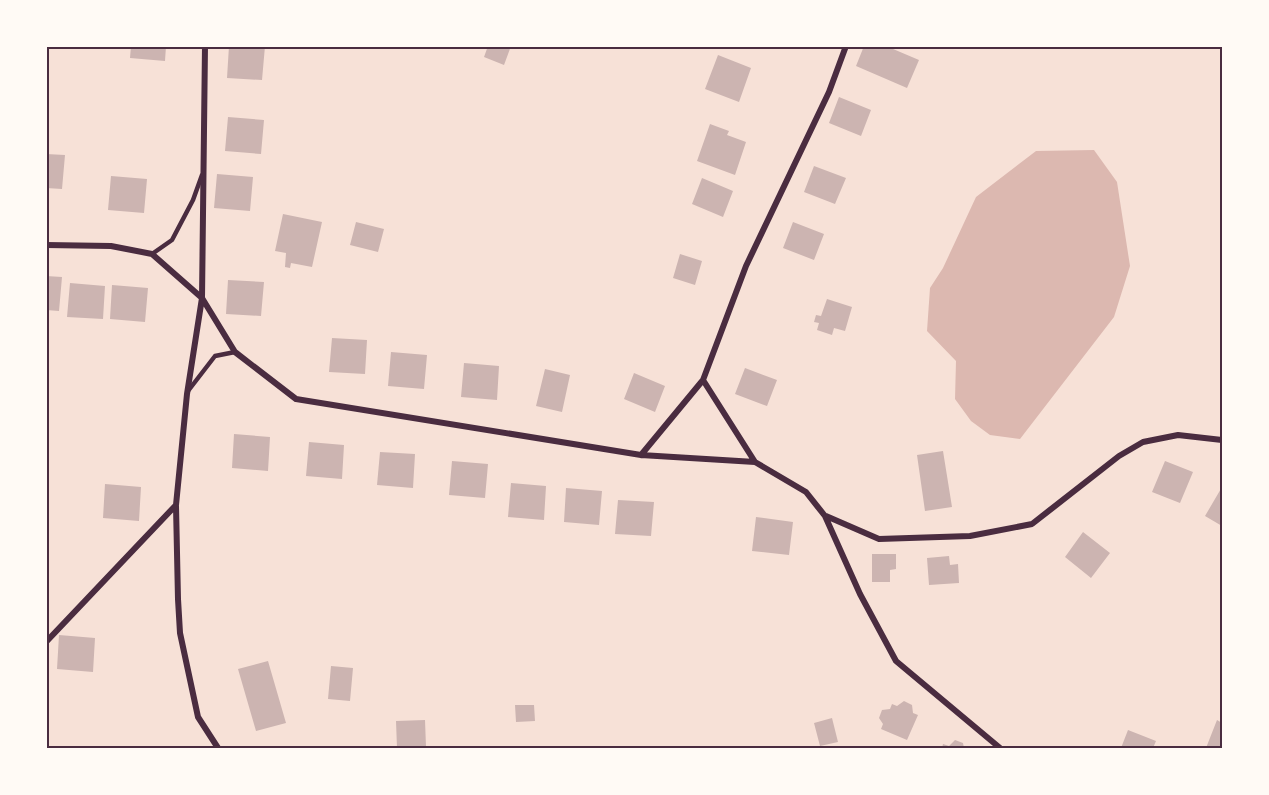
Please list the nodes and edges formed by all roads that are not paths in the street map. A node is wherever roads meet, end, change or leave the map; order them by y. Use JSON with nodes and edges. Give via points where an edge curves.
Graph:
{"nodes":[{"id":1,"x":205,"y":46,"type":"edge"},
{"id":2,"x":846,"y":46,"type":"edge"},
{"id":3,"x":203,"y":172,"type":"junction"},
{"id":4,"x":46,"y":245,"type":"edge"},
{"id":5,"x":152,"y":254,"type":"junction"},
{"id":6,"x":202,"y":298,"type":"junction"},
{"id":7,"x":235,"y":352,"type":"junction"},
{"id":8,"x":703,"y":380,"type":"junction"},
{"id":9,"x":187,"y":394,"type":"junction"},
{"id":10,"x":1222,"y":440,"type":"edge"},
{"id":11,"x":641,"y":455,"type":"junction"},
{"id":12,"x":755,"y":462,"type":"junction"},
{"id":13,"x":176,"y":506,"type":"junction"},
{"id":14,"x":825,"y":516,"type":"junction"},
{"id":15,"x":46,"y":642,"type":"edge"},
{"id":16,"x":219,"y":748,"type":"edge"},
{"id":17,"x":1000,"y":748,"type":"edge"}],
"edges":[{"from":1,"to":3,"type":"street"},
{"from":2,"to":8,"type":"street","via":[[829,92],[746,266]]},
{"from":3,"to":5,"type":"lane","via":[[172,240]]},
{"from":3,"to":6,"type":"street"},
{"from":4,"to":5,"type":"street","via":[[111,246]]},
{"from":5,"to":6,"type":"street"},
{"from":6,"to":7,"type":"street"},
{"from":6,"to":9,"type":"street"},
{"from":7,"to":9,"type":"lane","via":[[215,356]]},
{"from":7,"to":11,"type":"street","via":[[296,399]]},
{"from":8,"to":11,"type":"street"},
{"from":8,"to":12,"type":"street"},
{"from":9,"to":13,"type":"street"},
{"from":10,"to":14,"type":"street","via":[[1178,435],[1143,442],[1032,524],[970,536],[879,539]]},
{"from":11,"to":12,"type":"street"},
{"from":12,"to":14,"type":"street","via":[[806,492]]},
{"from":13,"to":15,"type":"street"},
{"from":13,"to":16,"type":"street","via":[[180,633],[198,717]]},
{"from":14,"to":17,"type":"street","via":[[896,661]]}]}
